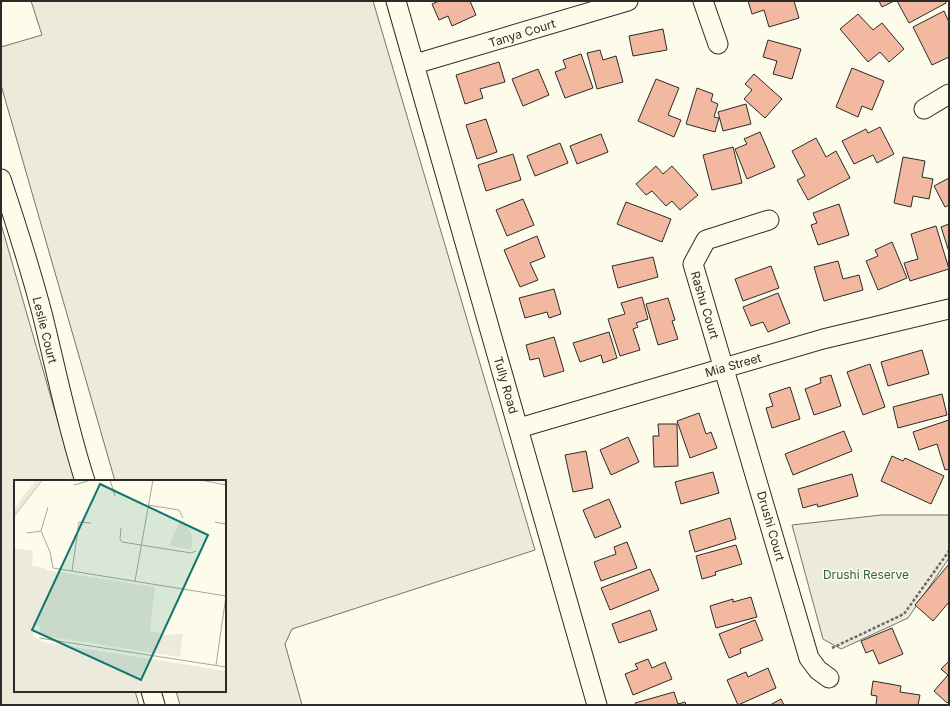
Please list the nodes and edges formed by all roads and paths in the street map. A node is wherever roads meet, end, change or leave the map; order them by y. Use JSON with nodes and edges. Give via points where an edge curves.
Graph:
{"nodes":[{"id":1,"x":396,"y":1,"type":"edge"},
{"id":2,"x":628,"y":1,"type":"edge"},
{"id":3,"x":702,"y":1,"type":"edge"},
{"id":4,"x":718,"y":44,"type":"dead end"},
{"id":5,"x":415,"y":64,"type":"junction"},
{"id":6,"x":949,"y":94,"type":"edge"},
{"id":7,"x":924,"y":109,"type":"dead end"},
{"id":8,"x":1,"y":179,"type":"edge"},
{"id":9,"x":769,"y":220,"type":"dead end"},
{"id":10,"x":949,"y":309,"type":"edge"},
{"id":11,"x":724,"y":367,"type":"junction"},
{"id":12,"x":519,"y":428,"type":"junction"},
{"id":13,"x":85,"y":480,"type":"edge"},
{"id":14,"x":949,"y":551,"type":"edge"},
{"id":15,"x":832,"y":648,"type":"dead end"},
{"id":16,"x":829,"y":678,"type":"dead end"},
{"id":17,"x":151,"y":692,"type":"edge"},
{"id":18,"x":155,"y":705,"type":"edge"},
{"id":19,"x":598,"y":705,"type":"edge"}],
"edges":[{"from":1,"to":5,"type":"street","name":"Tully Road"},
{"from":2,"to":5,"type":"street","name":"Tanya Court"},
{"from":3,"to":4,"type":"street"},
{"from":5,"to":12,"type":"street","name":"Tully Road"},
{"from":6,"to":7,"type":"street"},
{"from":8,"to":13,"type":"street","name":"Leslie Court","via":[[42,313]]},
{"from":9,"to":11,"type":"street","name":"Rashu Court","via":[[706,240],[693,264]]},
{"from":10,"to":11,"type":"street","name":"Mia Street","via":[[823,339]]},
{"from":11,"to":12,"type":"street","name":"Mia Street"},
{"from":11,"to":16,"type":"street","name":"Drushi Court","via":[[809,658],[818,670]]},
{"from":12,"to":19,"type":"street","name":"Tully Road"},
{"from":14,"to":15,"type":"path","via":[[904,614]]},
{"from":17,"to":18,"type":"street"}]}
